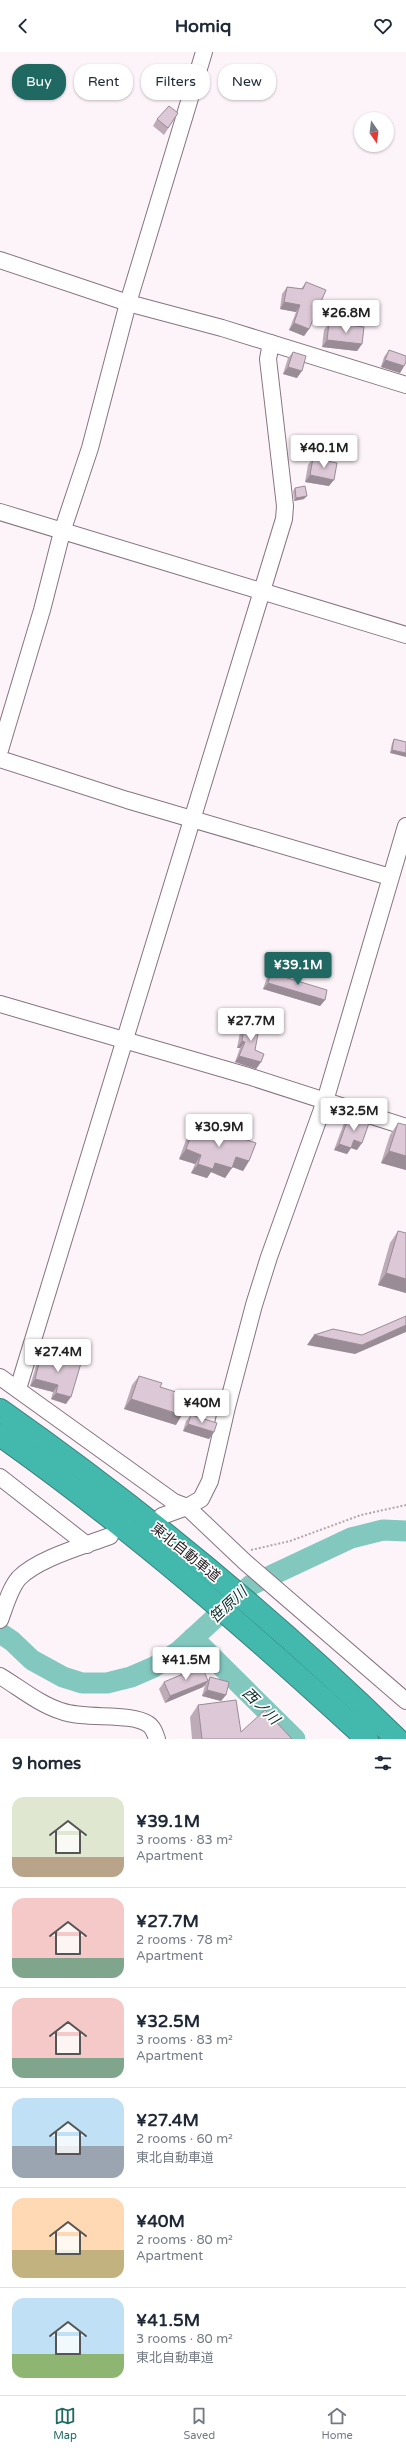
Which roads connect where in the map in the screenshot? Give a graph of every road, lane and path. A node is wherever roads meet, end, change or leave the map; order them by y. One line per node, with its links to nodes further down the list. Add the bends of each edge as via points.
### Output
1 (204, 52): 3 (street)
2 (0, 260): 3 (street)
3 (128, 303): 4 (street); 7 (street, via 90,448)
4 (271, 343): 5 (street); 8 (street, via 268,359 285,513)
5 (406, 385)
6 (0, 512): 7 (street)
7 (62, 532): 8 (street); 10 (street, via 42,610)
8 (262, 591): 9 (street); 12 (street)
9 (406, 635)
10 (0, 750)
11 (0, 759): 12 (street)
12 (192, 819): 14 (street); 16 (street)
13 (406, 826): 14 (street)
14 (390, 877): 17 (street)
15 (0, 1004): 16 (street)
16 (124, 1041): 17 (street); 20 (street)
17 (325, 1101): 18 (street); 25 (street, via 254,1305 210,1481 201,1499)
18 (406, 1127)
19 (0, 1377): 20 (street)
20 (18, 1389): 25 (street, via 174,1502)
21 (0, 1410): 35 (highway, 東北自動車道, via 209,1569 305,1652)
22 (0, 1435): 34 (highway, 東北自動車道, via 181,1573)
23 (0, 1477): 28 (street)
24 (406, 1505): 29 (path, via 361,1515 290,1541 243,1552)
25 (187, 1507): 26 (street); 29 (street)
26 (162, 1516)
27 (110, 1536): 28 (street)
28 (87, 1545): 30 (street, via 50,1560 19,1578)
29 (241, 1559): 32 (street)
30 (0, 1620)
31 (0, 1676): 33 (street, via 61,1712 147,1723)
32 (406, 1701)
33 (157, 1739)
34 (367, 1739)
35 (397, 1739)

